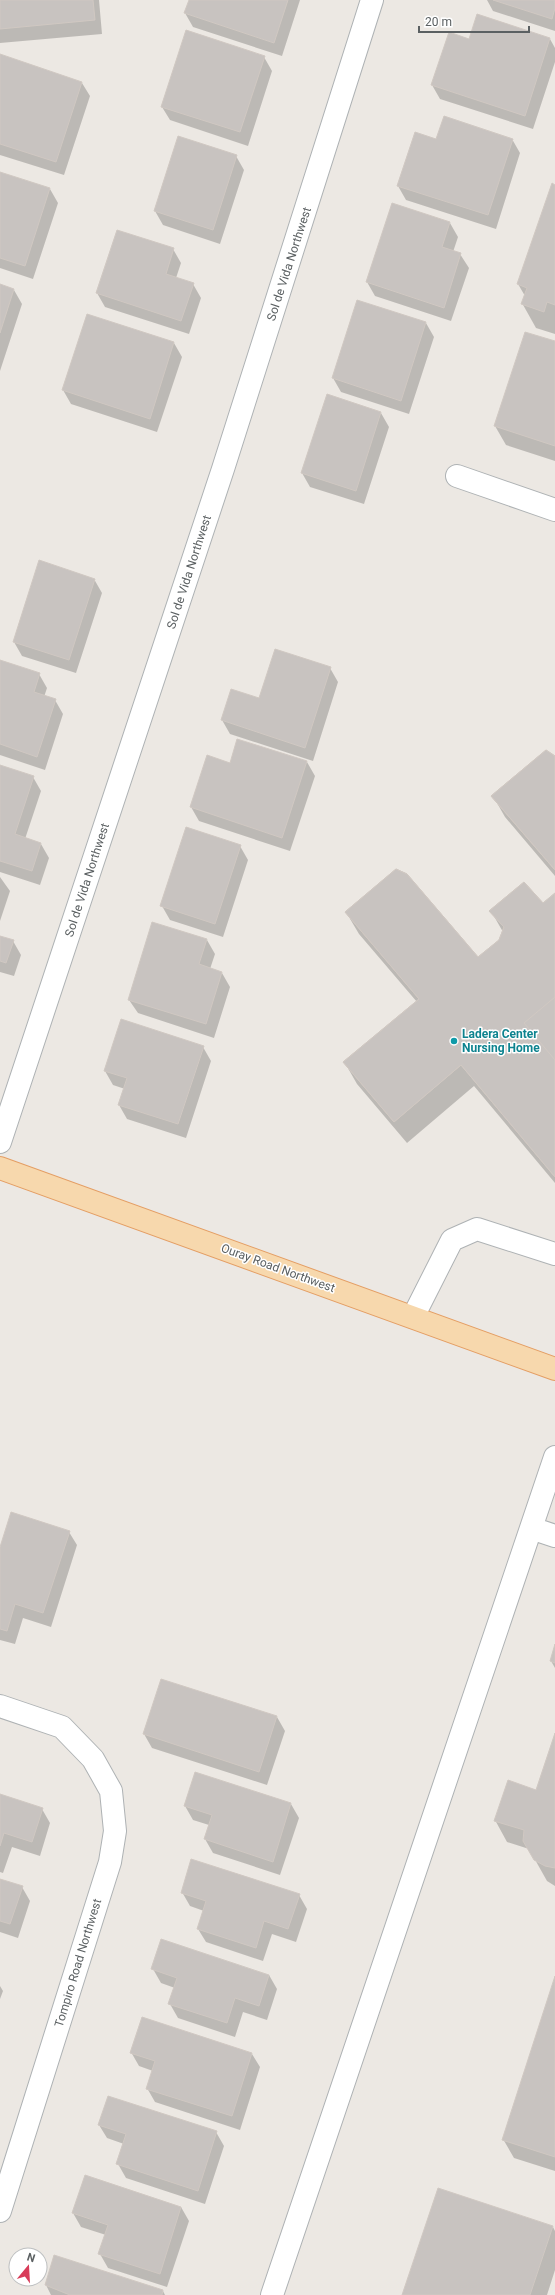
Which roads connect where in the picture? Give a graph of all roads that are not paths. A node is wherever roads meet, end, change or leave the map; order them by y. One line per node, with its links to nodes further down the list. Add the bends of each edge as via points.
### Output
1 (372, 0): 4 (street, Sol de Vida Northwest, via 224,470)
2 (457, 476): 3 (street)
3 (555, 510)
4 (0, 1142)
5 (0, 1168): 7 (main road, Ouray Road Northwest)
6 (555, 1254): 7 (street, via 478,1229 452,1240)
7 (413, 1317): 8 (main road, Ouray Road Northwest)
8 (555, 1369)
9 (555, 1457): 10 (street)
10 (531, 1528): 11 (street); 14 (street)
11 (555, 1536)
12 (0, 1706): 13 (street, Tompiro Road Northwest, via 62,1727 93,1759 111,1791 116,1831 110,1862)
13 (0, 2210)
14 (272, 2295)

